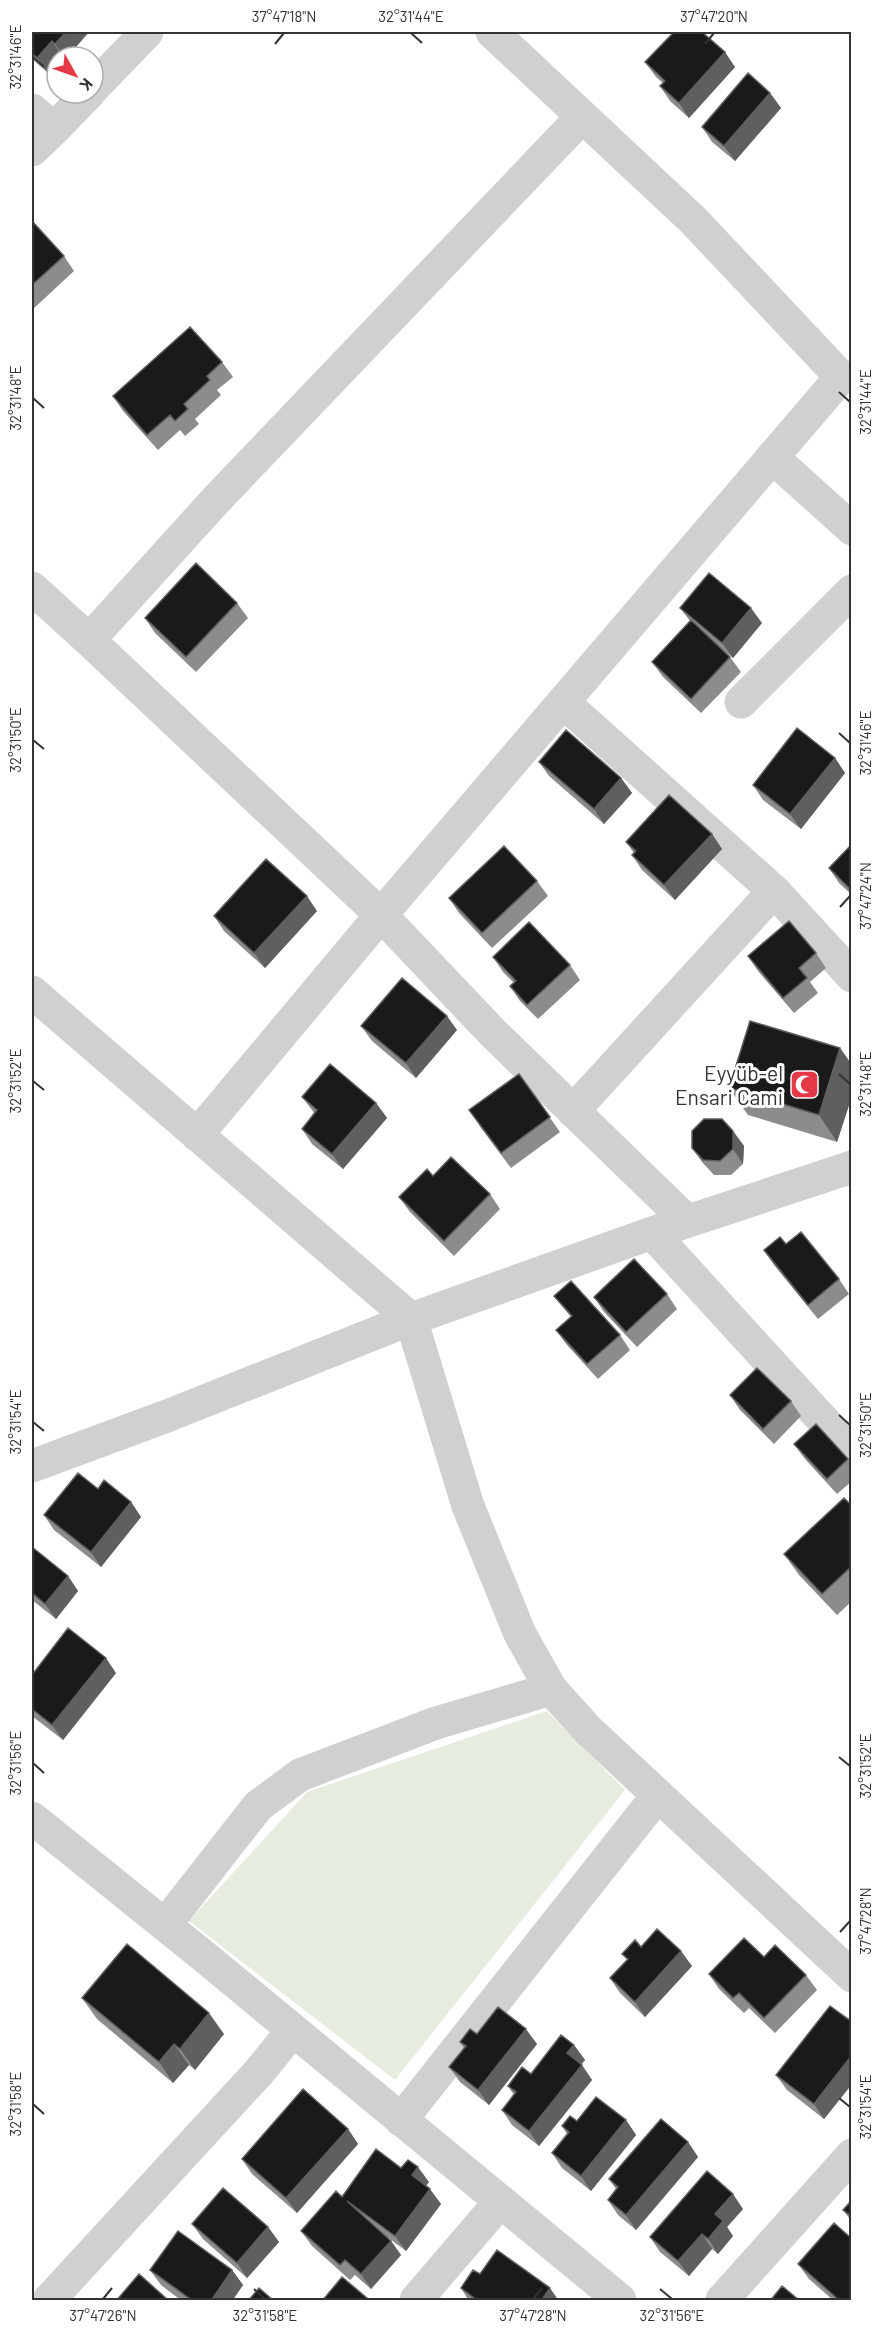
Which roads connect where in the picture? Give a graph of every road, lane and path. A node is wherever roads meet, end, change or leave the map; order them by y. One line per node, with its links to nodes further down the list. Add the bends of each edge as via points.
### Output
1 (147, 32): 3 (street)
2 (492, 32): 5 (street)
3 (105, 76)
4 (73, 105): 6 (street)
5 (582, 117): 7 (street); 12 (street, via 216,500)
6 (39, 130)
7 (846, 370): 8 (street)
8 (772, 457): 9 (street); 13 (street)
9 (852, 529)
10 (32, 588): 12 (street)
11 (852, 591): 14 (street)
12 (89, 640): 16 (street)
13 (563, 702): 15 (street); 16 (street)
14 (741, 702)
15 (774, 891): 17 (street); 19 (street)
16 (381, 915): 19 (street); 20 (street)
17 (852, 976)
18 (32, 992): 20 (street)
19 (573, 1112): 22 (street)
20 (197, 1135): 24 (street)
21 (852, 1167): 22 (street)
22 (687, 1221): 23 (street)
23 (652, 1233): 24 (street); 25 (street)
24 (411, 1319): 26 (street); 27 (street, via 468,1506 520,1634)
25 (852, 1452)
26 (39, 1455)
27 (551, 1689): 28 (street, via 588,1730); 30 (street, via 436,1723 300,1775 258,1806)
28 (658, 1795): 31 (street); 33 (street)
29 (32, 1818): 30 (street)
30 (165, 1925): 32 (street)
31 (852, 1976)
32 (292, 2030): 33 (street); 36 (street, via 259,2072)
33 (401, 2120): 35 (street)
34 (852, 2155): 39 (street)
35 (500, 2202): 37 (street); 38 (street)
36 (49, 2301)
37 (416, 2301)
38 (620, 2301)
39 (722, 2301)

